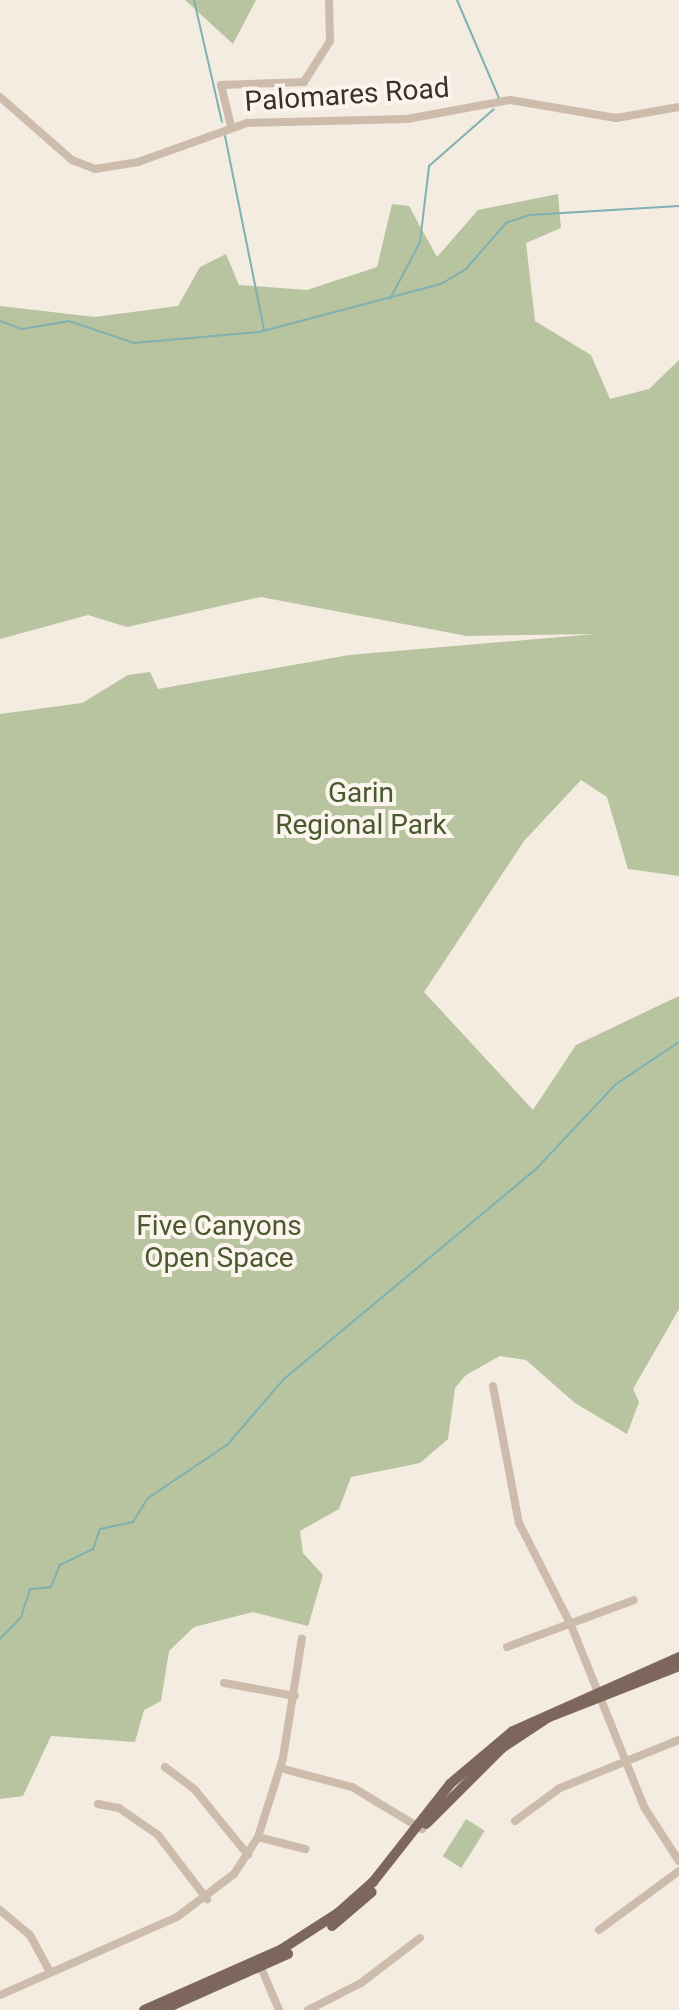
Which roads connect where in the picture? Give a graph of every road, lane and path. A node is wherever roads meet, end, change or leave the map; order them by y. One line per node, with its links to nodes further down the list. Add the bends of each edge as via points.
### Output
1 (329, 0): 4 (street, via 330,41 304,82 221,85)
2 (0, 97): 4 (street, Palomares Road, via 72,160 95,169 138,162)
3 (679, 107): 4 (street, Palomares Road, via 616,118 510,100 407,119)
4 (231, 126)
5 (493, 1386): 7 (street, via 519,1523)
6 (634, 1600): 7 (street)
7 (571, 1625): 9 (street); 13 (street)
8 (302, 1638): 14 (street)
9 (507, 1647)
10 (679, 1657): 13 (main road)
11 (679, 1666): 13 (main road)
12 (224, 1683): 14 (street)
13 (596, 1692): 16 (street); 21 (main road, via 495,1743)
14 (295, 1696): 18 (street)
15 (679, 1740): 16 (street)
16 (621, 1759): 20 (street, via 560,1788); 25 (street)
17 (165, 1767): 24 (street, via 195,1790)
18 (280, 1768): 21 (street, via 352,1787); 22 (street)
19 (98, 1804): 27 (street, via 119,1808 158,1835)
20 (515, 1821)
21 (420, 1827): 31 (main road, via 351,1912)
22 (258, 1837): 23 (street); 24 (street)
23 (305, 1849)
24 (248, 1855): 27 (street)
25 (679, 1861)
26 (679, 1871): 29 (street)
27 (207, 1899): 32 (street)
28 (0, 1910): 32 (street, via 30,1935)
29 (599, 1930)
30 (420, 1938): 37 (street, via 361,1983)
31 (259, 1964): 34 (main road); 35 (main road); 36 (street)
32 (50, 1972): 33 (street)
33 (0, 1995)
34 (144, 2010)
35 (162, 2010)
36 (279, 2010)
37 (308, 2010)

